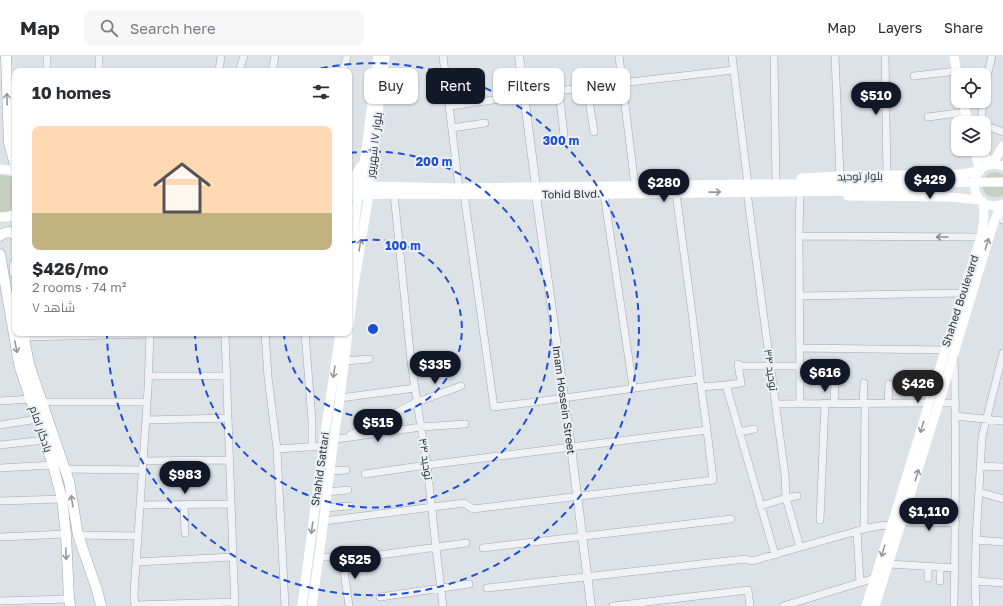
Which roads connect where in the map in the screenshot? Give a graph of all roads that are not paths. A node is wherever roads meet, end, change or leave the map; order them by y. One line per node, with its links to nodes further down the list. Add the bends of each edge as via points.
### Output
1 (6, 56): 43 (main road, one-way to 1)
2 (47, 56): 19 (street)
3 (99, 56): 20 (street)
4 (221, 56): 21 (street)
5 (244, 56): 22 (street)
6 (275, 56): 23 (street)
7 (347, 56): 24 (street)
8 (378, 56): 55 (main road)
9 (385, 56): 55 (main road, بلوار ۱۷ شهریور)
10 (443, 56): 38 (street)
11 (519, 56): 25 (street, Imam Hossein Street)
12 (620, 56): 26 (street)
13 (732, 56): 29 (street, توحید ۳۴)
14 (774, 56): 66 (street)
15 (836, 56): 63 (street)
16 (885, 56): 62 (street)
17 (954, 56): 27 (main road)
18 (992, 56): 28 (street)
19 (48, 68)
20 (99, 68)
21 (219, 68)
22 (240, 68)
23 (273, 68)
24 (344, 68)
25 (520, 68)
26 (621, 68)
27 (956, 68)
28 (989, 68)
29 (734, 70): 32 (street); 69 (street, توحید ۳۴)
30 (951, 75): 31 (street)
31 (914, 76)
32 (630, 82)
33 (493, 100): 38 (street)
34 (525, 104): 74 (street, Imam Hossein Street)
35 (560, 104): 49 (street)
36 (590, 104): 47 (street)
37 (625, 104): 67 (street)
38 (450, 106): 45 (street)
39 (964, 108): 40 (main road)
40 (965, 112): 41 (main road); 42 (street)
41 (966, 116)
42 (928, 117)
43 (11, 118): 50 (main road)
44 (485, 123): 45 (street)
45 (452, 128): 73 (street)
46 (991, 128): 48 (street)
47 (594, 132)
48 (1003, 132)
49 (564, 135)
50 (4, 146): 54 (main road)
51 (1003, 146): 56 (main road)
52 (976, 156): 60 (main road)
53 (985, 156): 56 (main road)
54 (12, 160)
55 (368, 162): 64 (main road); 71 (main road, بلوار ۱۷ شهریور); 72 (main road); 76 (main road)
56 (991, 165): 57 (main road); 60 (main road, بلوار توحید)
57 (1003, 166)
58 (0, 169): 59 (main road)
59 (12, 171)
60 (980, 171): 61 (main road, بلوار توحید); 81 (main road, Shahed Boulevard, via 974,185)
61 (950, 174): 62 (main road, بلوار توحید); 80 (main road, via 955,179 956,190)
62 (887, 175): 63 (main road, بلوار توحید)
63 (840, 176): 75 (main road, بلوار توحید, via 800,178)
64 (352, 179)
65 (1003, 182): 68 (main road, bridge)
66 (776, 184): 69 (main road, Tohid Blvd.); 75 (main road, Tohid Blvd.)
67 (635, 186): 69 (main road, Tohid Blvd.); 74 (main road, Tohid Blvd.)
68 (856, 187): 70 (main road, bridge); 75 (main road)
69 (747, 188): 75 (main road, Tohid Blvd.); 77 (main road, Tohid Blvd., one-way to 69); 115 (street, توحید ۳۴)
70 (1003, 188)
71 (369, 190): 72 (main road, Tohid Blvd.); 76 (main road, Tohid Blvd.); 83 (main road)
72 (385, 190): 73 (main road, Tohid Blvd.); 78 (main road, Tohid Blvd.); 83 (main road)
73 (462, 191): 74 (main road, Tohid Blvd.); 78 (main road, Tohid Blvd.); 129 (street, via 494,407)
74 (536, 191): 79 (main road, Tohid Blvd.); 129 (street, Imam Hossein Street)
75 (796, 191): 80 (main road, Tohid Blvd.); 93 (street)
76 (355, 192): 88 (main road)
77 (676, 193): 79 (main road, Tohid Blvd.); 119 (street)
78 (394, 194): 127 (street, توحید ۴۴)
79 (604, 194): 125 (street)
80 (950, 197): 81 (main road, Tohid Blvd.)
81 (981, 201): 82 (main road, Tohid Blvd.); 89 (main road, Shahed Boulevard, via 984,208)
82 (1002, 206): 87 (street); 90 (main road, Shahed Boulevard)
83 (365, 212): 99 (main road, one-way to 83)
84 (12, 216): 86 (main road)
85 (352, 216): 88 (main road)
86 (0, 217)
87 (1003, 220)
88 (355, 221): 95 (main road)
89 (983, 223): 90 (main road, via 989,217); 94 (main road, Shahed Boulevard)
90 (994, 224): 112 (main road, Shahed Boulevard, one-way to 90)
91 (12, 233): 92 (main road, via 3,233)
92 (0, 236)
93 (799, 236): 94 (street, one-way to 93); 98 (street)
94 (981, 237): 97 (main road, Shahed Boulevard)
95 (352, 246)
96 (0, 254): 100 (main road, یادگار امام, one-way to 100)
97 (962, 293): 98 (street); 110 (main road, Shahed Boulevard)
98 (800, 296): 109 (street)
99 (352, 302)
100 (12, 320)
101 (15, 336): 130 (main road, یادگار امام, one-way to 130, via 18,358)
102 (23, 336): 132 (main road, یادگار امام, via 29,364)
103 (150, 336): 117 (street)
104 (225, 336): 118 (street)
105 (265, 336): 165 (street)
106 (305, 336): 149 (street)
107 (340, 336): 157 (main road, Shahid Sattari, one-way to 157)
108 (348, 336): 114 (main road, Shahid Sattari)
109 (800, 348): 110 (street); 116 (street)
110 (944, 350): 137 (main road, Shahed Boulevard)
111 (1003, 353): 148 (street)
112 (954, 354): 138 (main road, Shahed Boulevard); 139 (street)
113 (369, 359): 114 (street)
114 (345, 361): 128 (main road, Shahid Sattari)
115 (770, 365): 116 (street); 123 (street, via 738,365 741,383); 140 (street, توحید ۳۴)
116 (800, 366): 141 (street)
117 (148, 376): 118 (street); 133 (street)
118 (226, 376): 145 (street)
119 (700, 379): 125 (street); 126 (street)
120 (835, 383): 142 (street)
121 (864, 383): 143 (street)
122 (889, 384): 136 (street)
123 (726, 385): 126 (street); 156 (street)
124 (461, 386): 134 (street)
125 (633, 387): 129 (street)
126 (701, 387): 155 (street)
127 (415, 388): 128 (street); 134 (street, توحید ۴۴)
128 (340, 398): 159 (main road, Shahid Sattari)
129 (564, 398): 164 (street, Imam Hossein Street)
130 (31, 400): 131 (street); 146 (main road, یادگار امام)
131 (0, 401)
132 (43, 402): 133 (street); 173 (main road, یادگار امام)
133 (147, 402): 147 (street)
134 (417, 402): 153 (street, توحید ۴۴); 158 (street)
135 (825, 403): 141 (street); 142 (street); 195 (street)
136 (888, 403): 137 (street); 143 (street)
137 (929, 403): 199 (main road, Shahed Boulevard, one-way to 199)
138 (939, 403): 139 (street); 197 (main road, Shahed Boulevard, one-way to 138)
139 (956, 403): 144 (street)
140 (776, 404): 141 (street); 183 (street, توحید ۳۴)
141 (800, 404)
142 (834, 404): 143 (street)
143 (864, 404): 200 (street)
144 (956, 416): 148 (street); 198 (street)
145 (228, 418): 147 (street); 166 (street)
146 (38, 419): 152 (street); 160 (main road, یادگار امام)
147 (146, 420): 167 (street)
148 (986, 420): 150 (street); 170 (street)
149 (312, 421): 157 (street, via 318,430); 163 (street)
150 (1003, 421)
151 (465, 424): 153 (street)
152 (0, 425)
153 (421, 427): 158 (street); 169 (street, توحید ۴۴)
154 (754, 429): 156 (street)
155 (707, 430): 164 (street); 181 (street, via 713,480)
156 (739, 432): 192 (street)
157 (325, 434): 162 (main road, Shahid Sattari)
158 (344, 438): 159 (street)
159 (334, 439): 176 (main road, Shahid Sattari)
160 (45, 440): 161 (street); 168 (main road, یادگار امام)
161 (0, 444)
162 (323, 446): 163 (street); 239 (main road, Shahid Sattari, one-way to 239)
163 (312, 447): 165 (street)
164 (571, 447): 169 (street); 181 (street, Imam Hossein Street)
165 (277, 449): 238 (street)
166 (230, 460): 167 (street); 188 (street)
167 (143, 461): 174 (street)
168 (53, 465): 171 (street); 184 (main road, یادگار امام)
169 (427, 465): 177 (street); 191 (street, توحید ۴۴)
170 (980, 466): 172 (street); 180 (street)
171 (0, 468)
172 (1003, 468)
173 (65, 469): 174 (street); 203 (main road, یادگار امام, one-way to 173)
174 (142, 470): 189 (street)
175 (346, 470): 176 (street)
176 (330, 471): 179 (main road, Shahid Sattari)
177 (366, 474)
178 (348, 490): 179 (street)
179 (327, 492): 193 (main road, Shahid Sattari)
180 (979, 492): 185 (street); 207 (street)
181 (577, 496): 191 (street, via 474,509 464,503); 205 (street, Imam Hossein Street)
182 (797, 496): 183 (street)
183 (786, 498): 192 (street); 210 (street, توحید ۳۴)
184 (62, 499): 186 (street); 202 (main road, یادگار امام)
185 (1003, 499)
186 (0, 501)
187 (184, 504): 188 (street); 189 (street); 201 (street)
188 (231, 504): 215 (street)
189 (140, 505): 204 (street)
190 (349, 506): 193 (street)
191 (432, 506): 196 (street); 211 (street, توحید ۴۴)
192 (760, 506): 213 (street)
193 (325, 508): 196 (main road, Shahid Sattari)
194 (731, 519): 205 (street)
195 (820, 520)
196 (324, 521): 216 (main road, Shahid Sattari)
197 (902, 522): 198 (street); 218 (main road, Shahed Boulevard)
198 (956, 523): 221 (street)
199 (891, 525): 200 (street); 223 (main road, Shahed Boulevard, one-way to 223)
200 (860, 530): 210 (street); 227 (street)
201 (185, 533)
202 (66, 534): 206 (street); 234 (main road, یادگار امام, one-way to 234)
203 (78, 535): 204 (street); 236 (main road, یادگار امام)
204 (138, 536): 217 (street)
205 (582, 536): 212 (street); 222 (street, Imam Hossein Street)
206 (0, 537)
207 (976, 540): 208 (street); 226 (street)
208 (1003, 542)
209 (466, 543): 211 (street)
210 (800, 547): 213 (street)
211 (436, 548): 214 (street); 230 (street, توحید ۴۴)
212 (483, 548)
213 (775, 555): 222 (street, via 752,561 745,559)
214 (372, 556)
215 (233, 557): 217 (street); 235 (street)
216 (319, 557): 240 (main road, Shahid Sattari); 241 (street, via 342,557)
217 (136, 562): 237 (street)
218 (888, 564): 219 (street); 248 (main road, Shahed Boulevard)
219 (928, 567): 220 (street); 224 (street)
220 (940, 568): 221 (street); 225 (street)
221 (955, 568): 249 (street)
222 (587, 577): 231 (street); 243 (street, Imam Hossein Street)
223 (875, 578): 227 (street); 247 (main road, Shahed Boulevard)
224 (928, 578)
225 (940, 581)
226 (975, 581): 228 (street); 250 (street)
227 (860, 583): 246 (street)
228 (1003, 583)
229 (469, 584): 230 (street)
230 (442, 588): 232 (street); 242 (street, توحید ۴۴)
231 (487, 588)
232 (380, 597)
233 (4, 602): 234 (street)
234 (70, 603)
235 (235, 604): 237 (street)
236 (101, 606)
237 (135, 606)
238 (285, 606)
239 (302, 606)
240 (312, 606)
241 (349, 606)
242 (444, 606)
243 (590, 606)
244 (613, 606): 245 (street, via 748,590)
245 (750, 606)
246 (783, 606)
247 (866, 606)
248 (875, 606)
249 (954, 606)
250 (976, 606)

